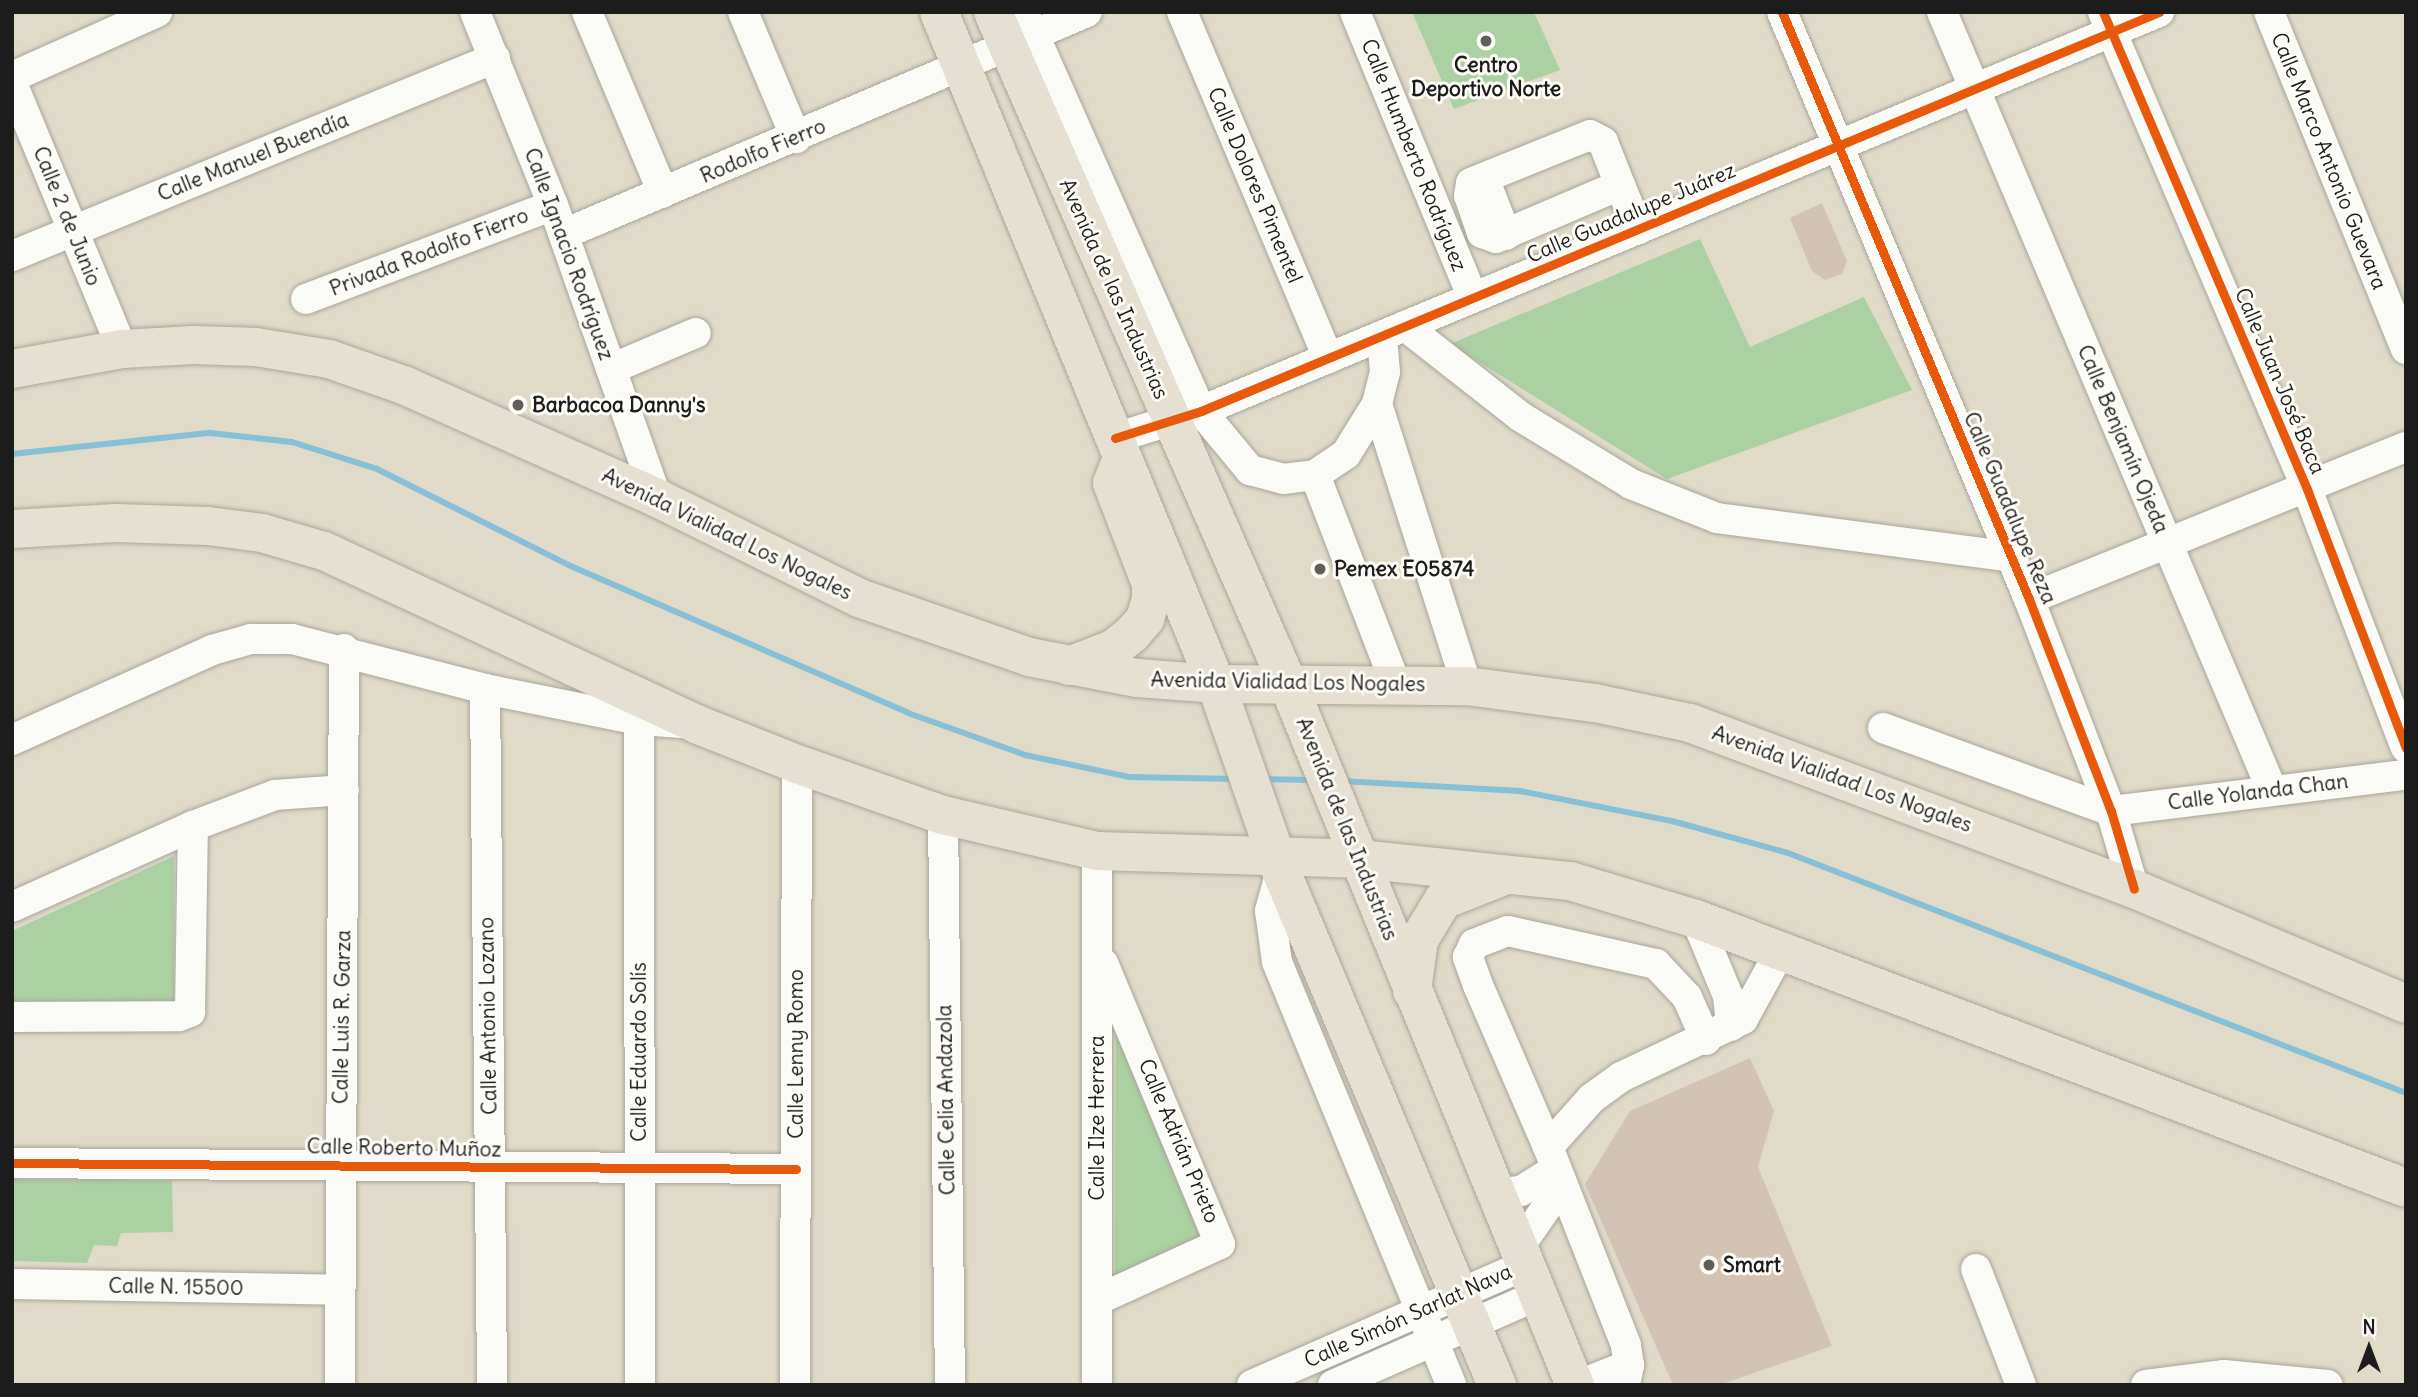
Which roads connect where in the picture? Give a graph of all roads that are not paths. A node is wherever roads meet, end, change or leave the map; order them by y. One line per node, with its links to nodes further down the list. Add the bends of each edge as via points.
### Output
1 (157, 12): 17 (street)
2 (475, 12): 15 (street, Calle Ignacio Rodríguez)
3 (587, 12): 23 (street)
4 (743, 12): 20 (street)
5 (939, 12): 16 (main road)
6 (1087, 12): 14 (street)
7 (1182, 12): 35 (street, Calle Dolores Pimentel)
8 (1355, 12): 29 (street, Calle Humberto Rodríguez)
9 (1782, 12): 21 (street, Calle Guadalupe Reza)
10 (1942, 12): 19 (street, Calle Benjamín Ojeda)
11 (2159, 12): 13 (street, Calle Guadalupe Juárez)
12 (2269, 12): 34 (street, Calle Marco Antonio Guevara)
13 (2108, 22): 19 (street, Calle Guadalupe Juárez); 43 (street, Calle Juan José Baca)
14 (1014, 27): 16 (street); 39 (main road, Avenida de las Industrias)
15 (495, 58): 24 (street, Calle Ignacio Rodríguez); 26 (street, Calle Manuel Buendía)
16 (961, 66): 20 (street, Rodolfo Fierro); 41 (main road)
17 (12, 77)
18 (12, 83): 26 (street, Calle 2 de Junio)
19 (1975, 90): 21 (street, Calle Guadalupe Juárez); 47 (street, Calle Benjamín Ojeda)
20 (796, 138): 23 (street, Rodolfo Fierro)
21 (1839, 145): 25 (street, Calle Guadalupe Juárez); 49 (street, Calle Guadalupe Reza)
22 (1620, 185): 22 (street, via 1603,142 1590,135 1484,178 1506,235); 25 (street)
23 (663, 193): 27 (street, Rodolfo Fierro)
24 (553, 205): 27 (street, Calle Ignacio Rodríguez); 30 (street, Privada Rodolfo Fierro)
25 (1638, 229): 29 (street, Calle Guadalupe Juárez)
26 (72, 230): 28 (street, Calle Manuel Buendía); 33 (street, Calle 2 de Junio)
27 (564, 234): 37 (street, Calle Ignacio Rodríguez)
28 (12, 256)
29 (1472, 298): 31 (street, Calle Guadalupe Juárez)
30 (306, 299)
31 (1393, 331): 35 (street, Calle Guadalupe Juárez); 38 (street); 49 (street, via 1631,484 1717,518)
32 (696, 333): 37 (street)
33 (122, 349): 36 (main road, Avenida Vialidad Los Nogales); 44 (main road, Avenida Vialidad Los Nogales, via 256,347 329,359 406,386)
34 (2406, 349)
35 (1328, 358): 39 (street, Calle Guadalupe Juárez)
36 (12, 369)
37 (611, 369): 44 (street, Calle Ignacio Rodríguez)
38 (1377, 404): 42 (street, via 1346,454); 56 (street)
39 (1186, 415): 41 (street, Calle Guadalupe Juárez); 42 (street, via 1250,470 1283,479); 54 (main road, Avenida de las Industrias)
40 (2406, 447): 43 (street)
41 (1119, 448): 52 (main road, via 1112,483 1151,584 1151,598 1145,620 1132,634 1113,649); 53 (main road)
42 (1315, 475): 55 (street)
43 (2306, 489): 47 (street); 62 (street, Calle Juan José Baca)
44 (657, 498): 52 (main road, Avenida Vialidad Los Nogales, via 859,598)
45 (208, 526): 46 (main road, via 116,523); 48 (main road, via 158,539); 59 (main road, via 262,533 324,551)
46 (12, 528)
47 (2169, 545): 50 (street); 65 (street, Calle Benjamín Ojeda)
48 (12, 556)
49 (2011, 557): 50 (street, Calle Guadalupe Reza)
50 (2029, 598): 67 (street, Calle Guadalupe Reza)
51 (344, 649): 57 (street); 61 (street, via 292,639 251,639 212,650); 66 (street, Calle Luis R. Garza)
52 (1068, 667): 53 (main road, Avenida Vialidad Los Nogales)
53 (1216, 684): 54 (main road, Avenida Vialidad Los Nogales); 72 (main road)
54 (1288, 684): 55 (main road, Avenida Vialidad Los Nogales); 71 (main road, Avenida de las Industrias)
55 (1396, 685): 56 (main road, Avenida Vialidad Los Nogales)
56 (1466, 686): 74 (main road, Avenida Vialidad Los Nogales, via 1595,703 1690,723)
57 (485, 689): 58 (street); 87 (street, Calle Antonio Lozano)
58 (639, 720): 59 (street); 89 (street, Calle Eduardo Solís)
59 (696, 724): 63 (main road)
60 (1883, 729): 67 (street)
61 (12, 740)
62 (2406, 747)
63 (797, 764): 68 (main road); 90 (street, Calle Lenny Romo)
64 (2406, 775): 65 (street, Calle Yolanda Chan)
65 (2271, 788): 67 (street, Calle Yolanda Chan)
66 (344, 790): 69 (street, via 275,795); 86 (street, Calle Luis R. Garza)
67 (2111, 811): 74 (street, Calle Guadalupe Reza)
68 (943, 815): 70 (main road); 106 (street, Calle Celia Andazola)
69 (193, 826): 75 (street); 83 (street, via 190,1012 179,1016)
70 (1097, 851): 72 (main road); 78 (street, Calle Ilze Herrera)
71 (1359, 859): 72 (main road); 73 (main road); 80 (main road, Avenida de las Industrias)
72 (1279, 865): 98 (main road); 99 (street, via 1270,911 1277,962)
73 (1510, 874): 76 (main road, via 1570,881); 80 (main road, via 1443,900 1419,940)
74 (2134, 889): 79 (main road, Avenida Vialidad Los Nogales)
75 (12, 908)
76 (1696, 919): 77 (main road); 84 (street, via 1728,996)
77 (1781, 950): 84 (street, via 1748,1014); 91 (main road)
78 (1098, 952): 97 (street, Calle Ilze Herrera); 97 (street, Calle Adrián Prieto, via 1220,1244)
79 (2363, 985): 81 (main road); 82 (main road, Avenida Vialidad Los Nogales)
80 (1412, 991): 92 (main road, Avenida de las Industrias)
81 (2406, 998)
82 (2406, 1004)
83 (12, 1017)
84 (1718, 1033): 88 (street, via 1641,1066 1604,1089); 88 (street, via 1656,964 1508,932 1474,944 1468,957 1478,985)
85 (12, 1163): 86 (street, Calle Roberto Muñoz)
86 (341, 1165): 87 (street, Calle Roberto Muñoz); 96 (street, Calle Luis R. Garza)
87 (489, 1166): 89 (street, Calle Roberto Muñoz); 103 (street, Calle Antonio Lozano)
88 (1555, 1167): 92 (street, via 1521,1191); 93 (street); 101 (street, via 1621,1331)
89 (639, 1168): 90 (street, Calle Roberto Muñoz); 104 (street, Calle Eduardo Solís)
90 (796, 1169): 105 (street, Calle Lenny Romo)
91 (2406, 1188)
92 (1497, 1193): 93 (main road, Avenida de las Industrias)
93 (1528, 1269): 98 (street, Calle Simón Sarlat Nava); 112 (main road, Avenida de las Industrias)
94 (1976, 1269): 113 (street)
95 (12, 1284): 96 (street, Calle N. 15500)
96 (340, 1290): 102 (street, Calle Luis R. Garza)
97 (1097, 1300): 107 (street, Calle Ilze Herrera)
98 (1466, 1309): 99 (street, Calle Simón Sarlat Nava); 100 (street, Calle Simón Sarlat Nava); 111 (main road)
99 (1420, 1311): 100 (street); 108 (street, Calle Simón Sarlat Nava)
100 (1434, 1343): 109 (street, Calle Simón Sarlat Nava); 110 (street)
101 (1627, 1375): 112 (street)
102 (340, 1385)
103 (492, 1385)
104 (640, 1385)
105 (795, 1385)
106 (950, 1385)
107 (1097, 1385)
108 (1252, 1385)
109 (1333, 1385)
110 (1451, 1385)
111 (1497, 1385)
112 (1576, 1385)
113 (2021, 1385)
114 (2146, 1385): 115 (street, via 2224,1376)
115 (2328, 1385)

